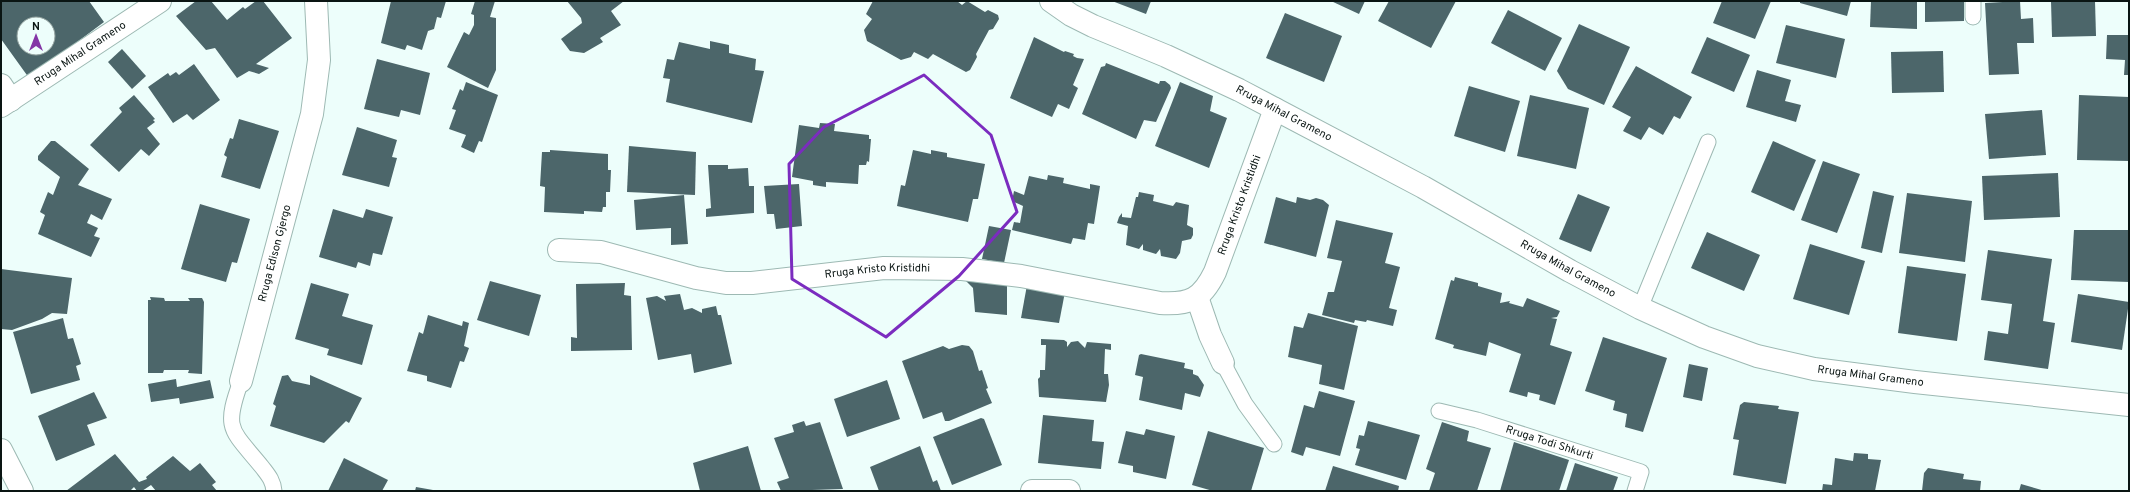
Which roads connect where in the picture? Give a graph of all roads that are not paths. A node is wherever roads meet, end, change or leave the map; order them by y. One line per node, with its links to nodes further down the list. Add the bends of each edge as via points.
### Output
1 (160, 1): 6 (street, Rruga Mihal Grameno)
2 (316, 1): 13 (street, Rruga Edison Gjergo, via 319,60 312,114)
3 (1051, 1): 7 (street, Rruga Mihal Grameno, via 1093,26 1186,65)
4 (1973, 1): 5 (lane)
5 (1973, 17)
6 (4, 97)
7 (1275, 108): 10 (street, Rruga Kristo Kristidhi, via 1220,261 1207,287); 11 (street, Rruga Mihal Grameno)
8 (1708, 142): 11 (lane)
9 (559, 250): 10 (street, Rruga Kristo Kristidhi, via 601,252 696,278 738,284 884,268 962,269 1050,281 1160,302 1182,302)
10 (1197, 297): 12 (street)
11 (1640, 308): 14 (street, Rruga Mihal Grameno, via 1736,349 1814,369)
12 (1223, 364): 16 (lane, via 1245,404)
13 (241, 381): 19 (lane, Rruga Edison Gjergo, via 230,412 232,426 236,437 273,480)
14 (2129, 405)
15 (1439, 411): 22 (lane, Rruga Todi Shkurti, via 1477,420 1641,472)
16 (1274, 444)
17 (1, 450): 18 (street)
18 (22, 491)
19 (274, 491)
20 (1032, 491): 21 (street)
21 (1069, 491)
22 (1635, 491)

